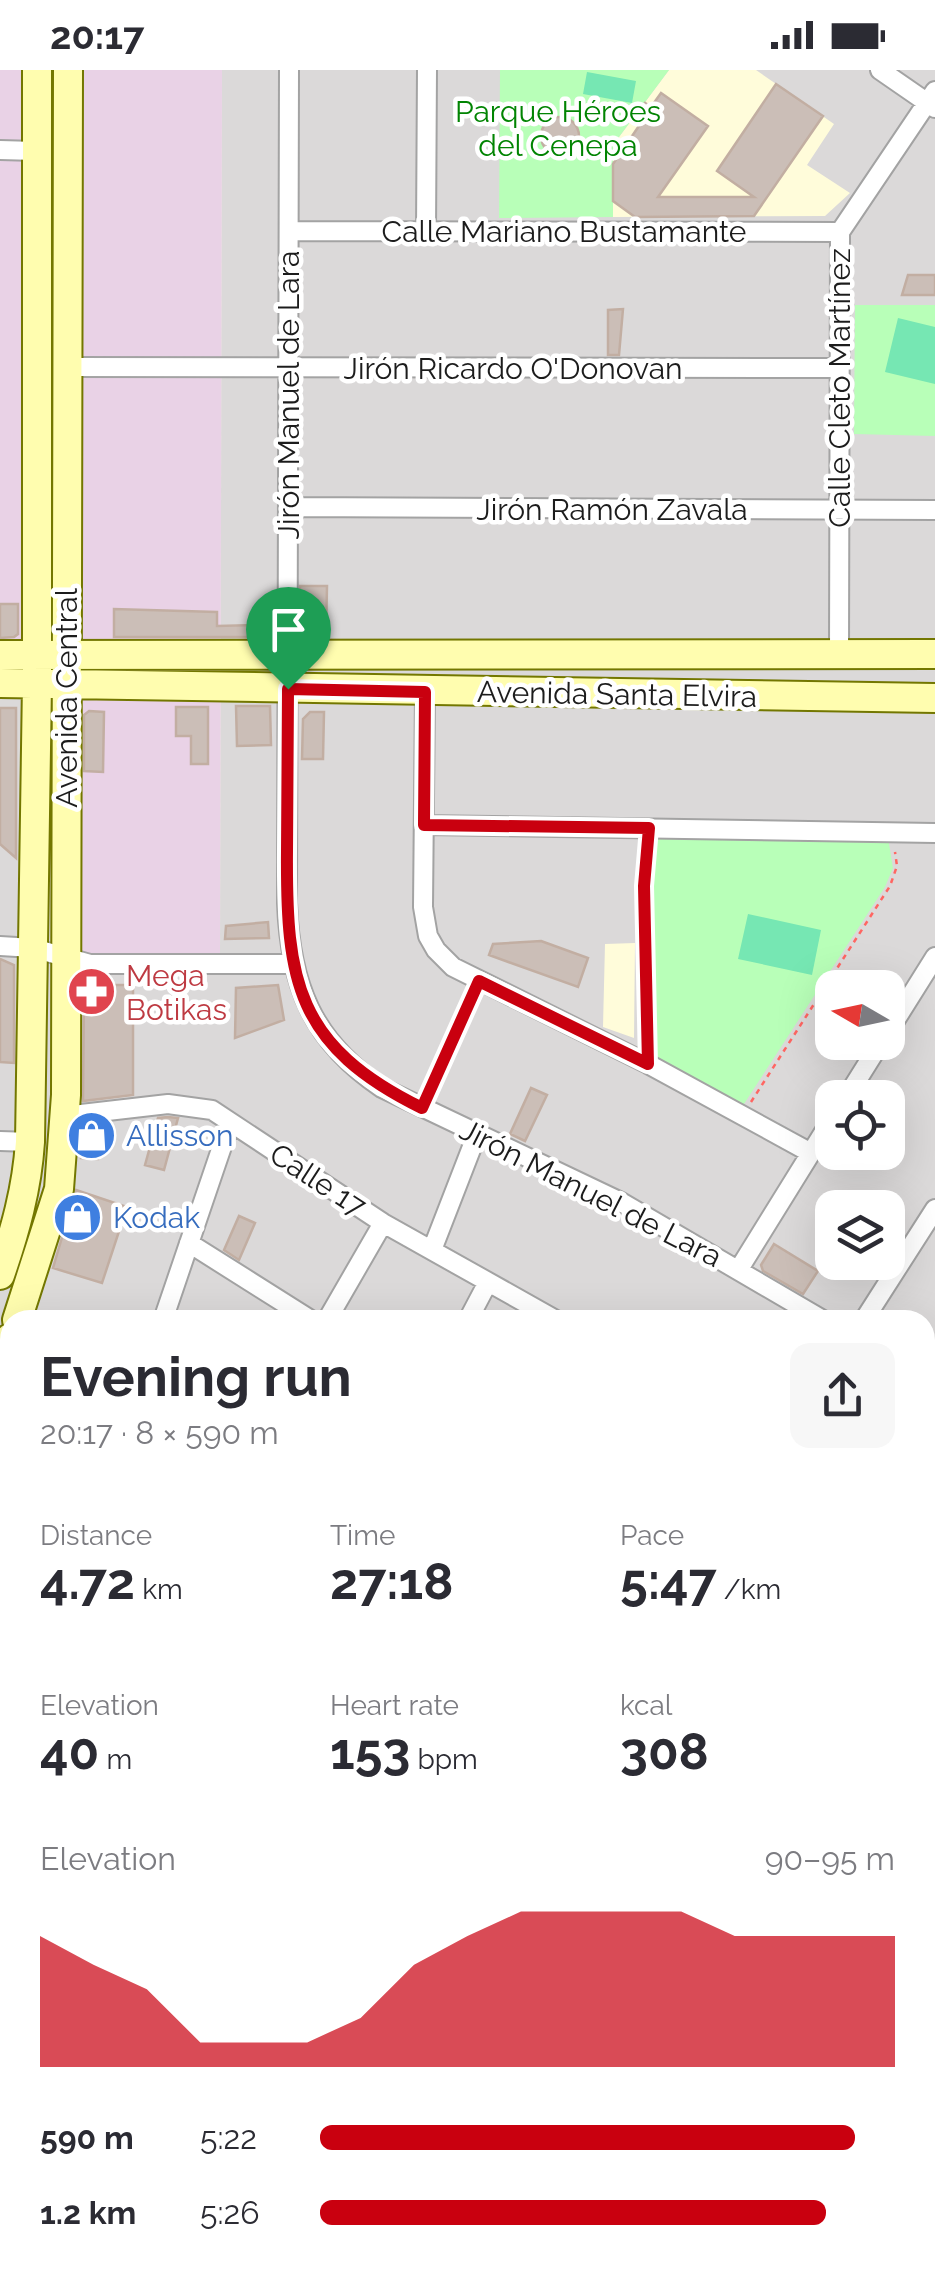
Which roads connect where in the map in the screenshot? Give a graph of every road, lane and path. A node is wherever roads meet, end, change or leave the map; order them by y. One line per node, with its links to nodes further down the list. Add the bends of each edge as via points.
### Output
1 (37, 70): 8 (main road, Avenida Central)
2 (68, 70): 12 (main road, Avenida Central)
3 (290, 70): 9 (street, Jirón Manuel de Lara)
4 (428, 70): 10 (street)
5 (880, 70): 6 (street)
6 (932, 101): 11 (street, Calle Cleto Martínez)
7 (0, 150): 8 (street)
8 (35, 152): 23 (main road, Avenida Central)
9 (289, 231): 10 (street, Calle Mariano Bustamante); 13 (street, Jirón Manuel de Lara)
10 (426, 231): 11 (street, Calle Mariano Bustamante)
11 (840, 232): 14 (street, Calle Cleto Martínez)
12 (67, 367): 13 (street, Jirón Ricardo O'Donovan); 22 (main road, Avenida Central)
13 (289, 368): 14 (street, Jirón Ricardo O'Donovan); 15 (street, Jirón Manuel de Lara)
14 (840, 368): 16 (street, Calle Cleto Martínez)
15 (288, 507): 16 (street, Jirón Ramón Zavala); 21 (street, Jirón Manuel de Lara)
16 (839, 510): 17 (street, Jirón Ramón Zavala); 18 (street, Calle Cleto Martínez)
17 (935, 510)
18 (839, 654): 19 (main road, Avenida Santa Elvira); 21 (main road, Avenida Santa Elvira)
19 (935, 654)
20 (0, 655): 23 (main road, Avenida Santa Elvira)
21 (288, 655): 22 (main road, Avenida Santa Elvira); 25 (street, Jirón Manuel de Lara)
22 (66, 656): 23 (main road, Avenida Central)
23 (46, 675): 24 (main road, Avenida Santa Elvira); 25 (main road, Avenida Santa Elvira); 33 (main road, Avenida Central); 35 (main road, Avenida Central)
24 (0, 683)
25 (288, 689): 26 (main road, Avenida Santa Elvira); 36 (street, Jirón Manuel de Lara)
26 (425, 692): 27 (main road, Avenida Santa Elvira); 28 (street)
27 (935, 698)
28 (424, 825): 29 (street); 37 (street, via 428,936 444,960)
29 (649, 828): 30 (street); 39 (path)
30 (893, 833): 31 (street); 42 (path, via 897,866 890,886)
31 (935, 833)
32 (0, 946): 33 (street)
33 (33, 948): 35 (street); 46 (main road, Avenida Central)
34 (935, 957): 38 (street)
35 (66, 958): 36 (street, via 90,964); 41 (main road, Avenida Central)
36 (292, 964): 40 (street, Jirón Manuel de Lara, via 306,1004 341,1054 382,1088)
37 (479, 981): 39 (street); 40 (path)
38 (905, 1005)
39 (648, 1064): 42 (street)
40 (422, 1108): 44 (street, Jirón Manuel de Lara)
41 (64, 1116): 43 (street, Calle 17, via 168,1104 212,1110); 56 (main road, Avenida Central, via 59,1189)
42 (742, 1116): 48 (street)
43 (230, 1123): 50 (street, Calle 17); 51 (street)
44 (477, 1134): 52 (street); 53 (street, Jirón Manuel de Lara, via 621,1202)
45 (0, 1141): 46 (street)
46 (30, 1142): 54 (main road, Avenida Central, via 17,1224)
47 (815, 1147): 48 (street)
48 (811, 1153): 53 (street)
49 (935, 1208): 63 (street)
50 (383, 1223): 52 (street, Calle 17); 59 (street)
51 (189, 1243): 57 (street); 58 (street)
52 (432, 1250): 55 (street, Calle 17)
53 (739, 1269): 62 (street, Jirón Manuel de Lara)
54 (0, 1275)
55 (488, 1282): 60 (street); 61 (street, Calle 17)
56 (19, 1310)
57 (166, 1310)
58 (294, 1310)
59 (334, 1310)
60 (473, 1310)
61 (538, 1310)
62 (807, 1310)
63 (870, 1310)

